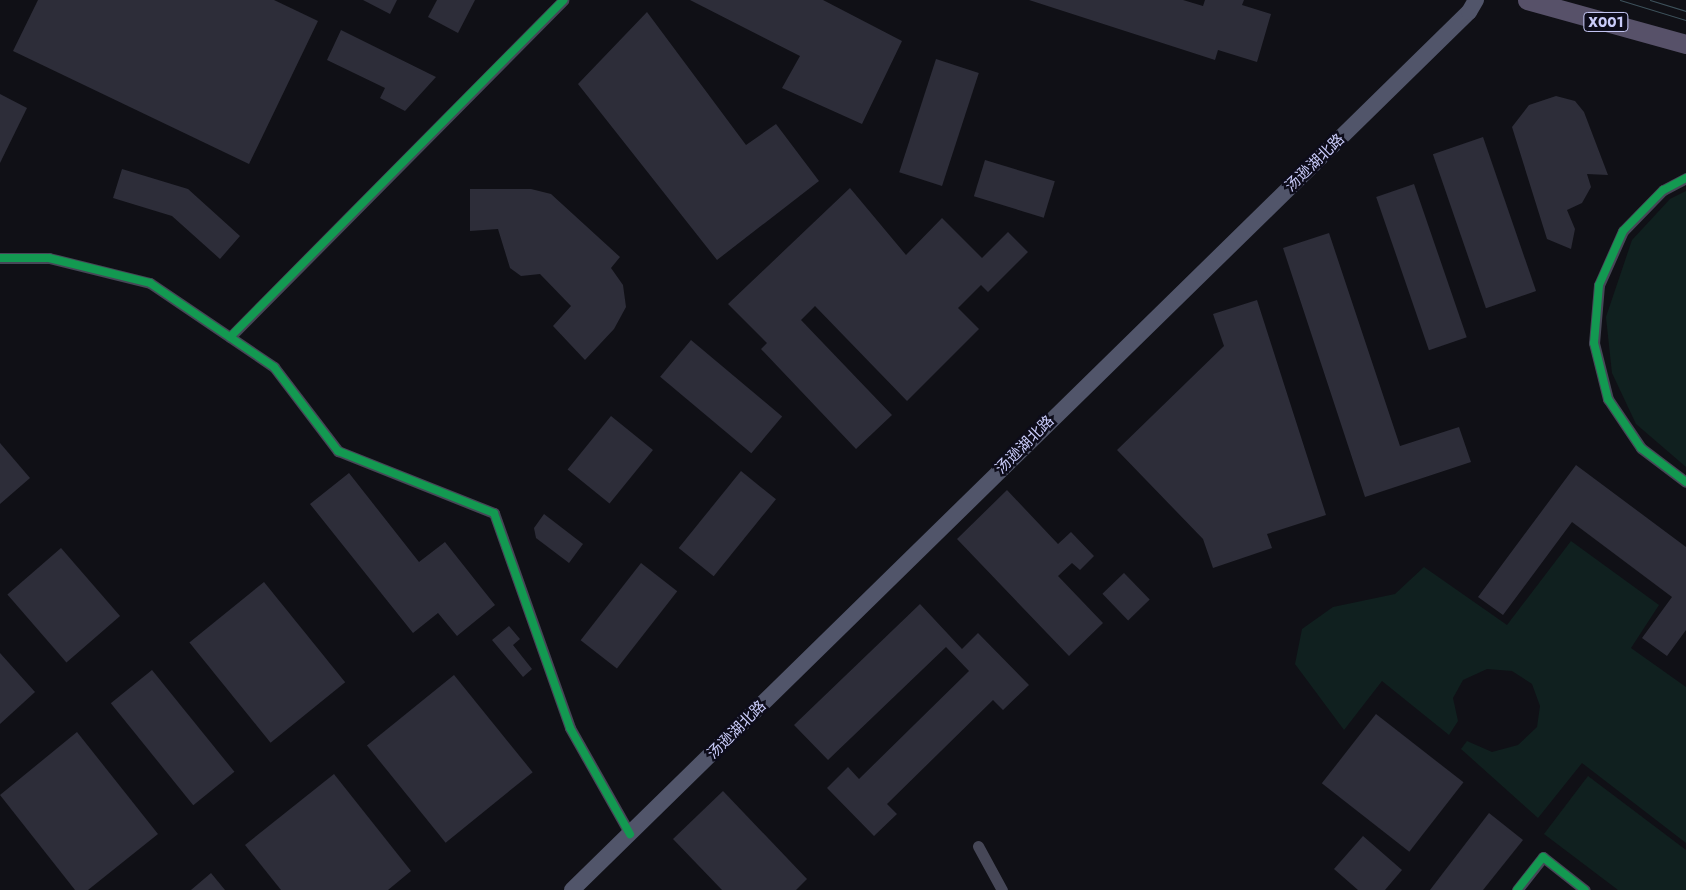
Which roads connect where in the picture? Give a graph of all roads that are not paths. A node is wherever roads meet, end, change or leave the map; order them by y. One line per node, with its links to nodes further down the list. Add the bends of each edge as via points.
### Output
1 (564, 0): 7 (street)
2 (1476, 0): 9 (main road, 汤逊湖北路, via 1469,12)
3 (1527, 0): 4 (main road, X001)
4 (1686, 44)
5 (1686, 178): 8 (street, via 1663,190 1623,232 1599,284 1594,343 1608,399 1641,448)
6 (0, 258): 7 (street, via 49,258 150,283)
7 (230, 337): 9 (street, via 274,367 338,451 494,513 570,728)
8 (1686, 482)
9 (630, 834): 11 (main road, 汤逊湖北路)
10 (978, 846): 12 (street)
11 (572, 890)
12 (1002, 890)
13 (1517, 890): 14 (street, via 1543,857)
14 (1585, 890)

